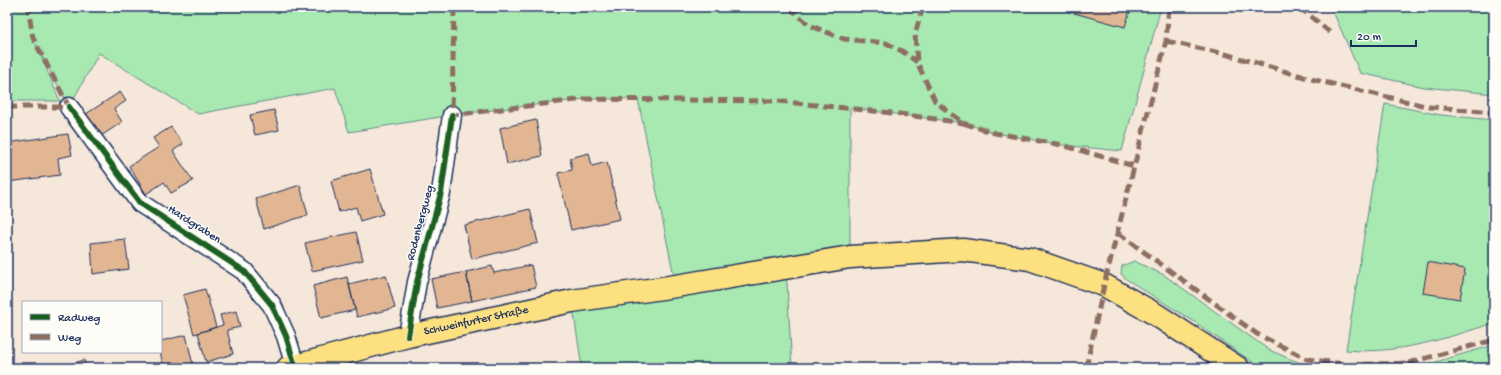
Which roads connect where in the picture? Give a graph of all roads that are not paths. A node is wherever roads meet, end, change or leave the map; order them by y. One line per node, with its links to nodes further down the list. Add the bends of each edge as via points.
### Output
1 (69, 107): 4 (street, Hardgraben, via 140,203 244,271 272,305 286,336)
2 (452, 115): 3 (street, Rodenbergweg, via 441,193 417,282)
3 (408, 336): 4 (main road, Schweinfurter Straße); 5 (main road, Schweinfurter Straße, via 572,301 850,257 963,250 1030,260 1104,285 1156,314)
4 (292, 367)
5 (1238, 368)

